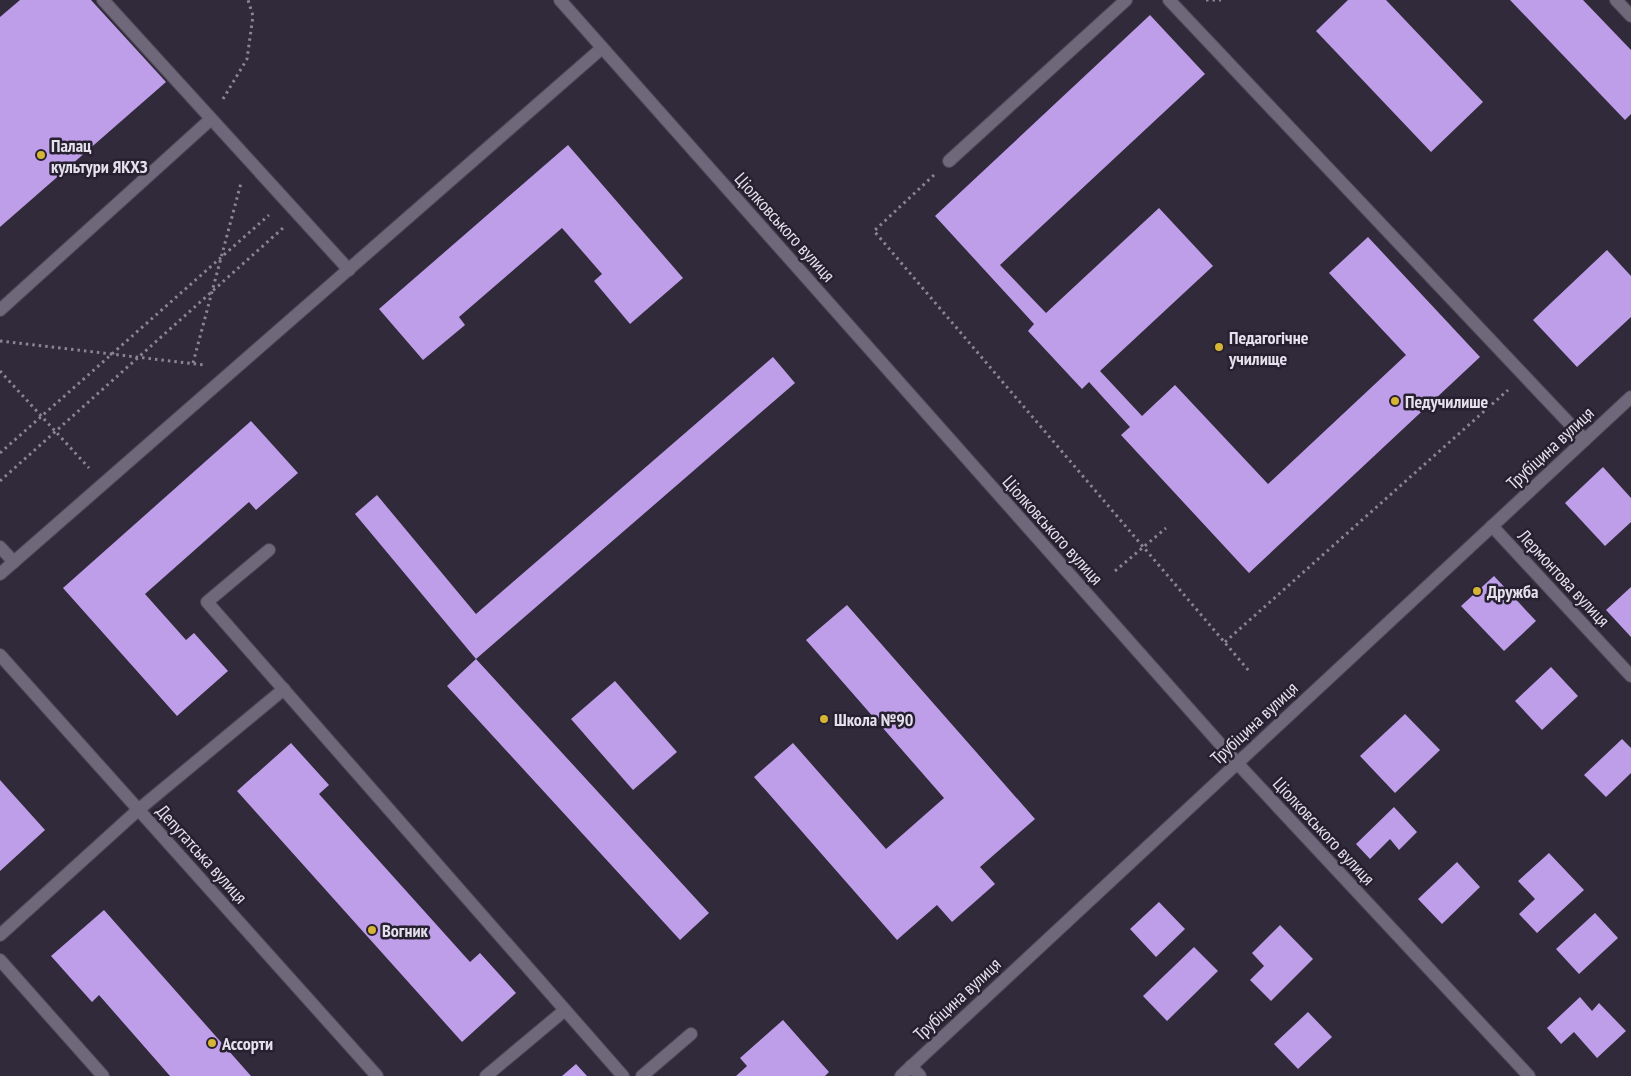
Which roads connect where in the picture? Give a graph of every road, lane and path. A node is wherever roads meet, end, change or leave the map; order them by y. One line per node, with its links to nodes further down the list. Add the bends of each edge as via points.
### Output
1 (103, 0): 11 (street)
2 (248, 0): 11 (path, via 252,16 247,58)
3 (560, 0): 10 (street, Ціолковського вулиця)
4 (1126, 0): 13 (street)
5 (1169, 0): 26 (street)
6 (1206, 0): 7 (path)
7 (1221, 0)
8 (1616, 0): 9 (street)
9 (1631, 16)
10 (602, 48): 17 (street); 47 (street, Ціолковського вулиця)
11 (211, 119): 12 (street); 19 (street)
12 (248, 158): 14 (street); 16 (path)
13 (949, 161): 37 (path, via 874,232)
14 (286, 200): 15 (street); 16 (path)
15 (298, 214): 17 (street); 18 (path)
16 (222, 257): 18 (path); 21 (path)
17 (349, 270): 24 (street)
18 (213, 291): 22 (path); 23 (path)
19 (0, 310)
20 (0, 341): 21 (path)
21 (112, 354): 22 (path); 28 (path)
22 (139, 357): 23 (path); 29 (path)
23 (194, 363): 24 (path)
24 (236, 368): 33 (street)
25 (0, 371): 28 (path)
26 (1524, 375): 30 (street); 42 (path)
27 (1631, 397): 30 (street, Трубіцина вулиця)
28 (41, 416): 29 (path); 31 (path)
29 (56, 432): 32 (path); 33 (path)
30 (1584, 440): 34 (street, Трубіцина вулиця)
31 (0, 453)
32 (0, 481)
33 (103, 484): 39 (street)
34 (1492, 526): 45 (street, Лермонтова вулиця); 47 (street, Трубіцина вулиця)
35 (1166, 528): 37 (path)
36 (0, 547): 39 (street)
37 (1144, 548): 40 (path); 42 (path)
38 (269, 550): 46 (street, via 207,602)
39 (14, 562): 41 (street)
40 (1115, 571)
41 (0, 574)
42 (1225, 642): 44 (path)
43 (0, 655): 48 (street, Депутатська вулиця)
44 (1249, 671)
45 (1631, 676)
46 (284, 689): 48 (street); 51 (street)
47 (1237, 763): 53 (street, Трубіцина вулиця); 61 (street, Ціолковського вулиця)
48 (138, 810): 49 (street); 55 (street, Депутатська вулиця)
49 (0, 935)
50 (0, 960): 54 (street)
51 (565, 1010): 56 (street); 57 (street)
52 (691, 1034): 58 (street)
53 (911, 1066): 59 (street, Трубіцина вулиця); 60 (street)
54 (103, 1076)
55 (377, 1076)
56 (486, 1076)
57 (622, 1076)
58 (642, 1076)
59 (901, 1076)
60 (920, 1076)
61 (1529, 1076)

